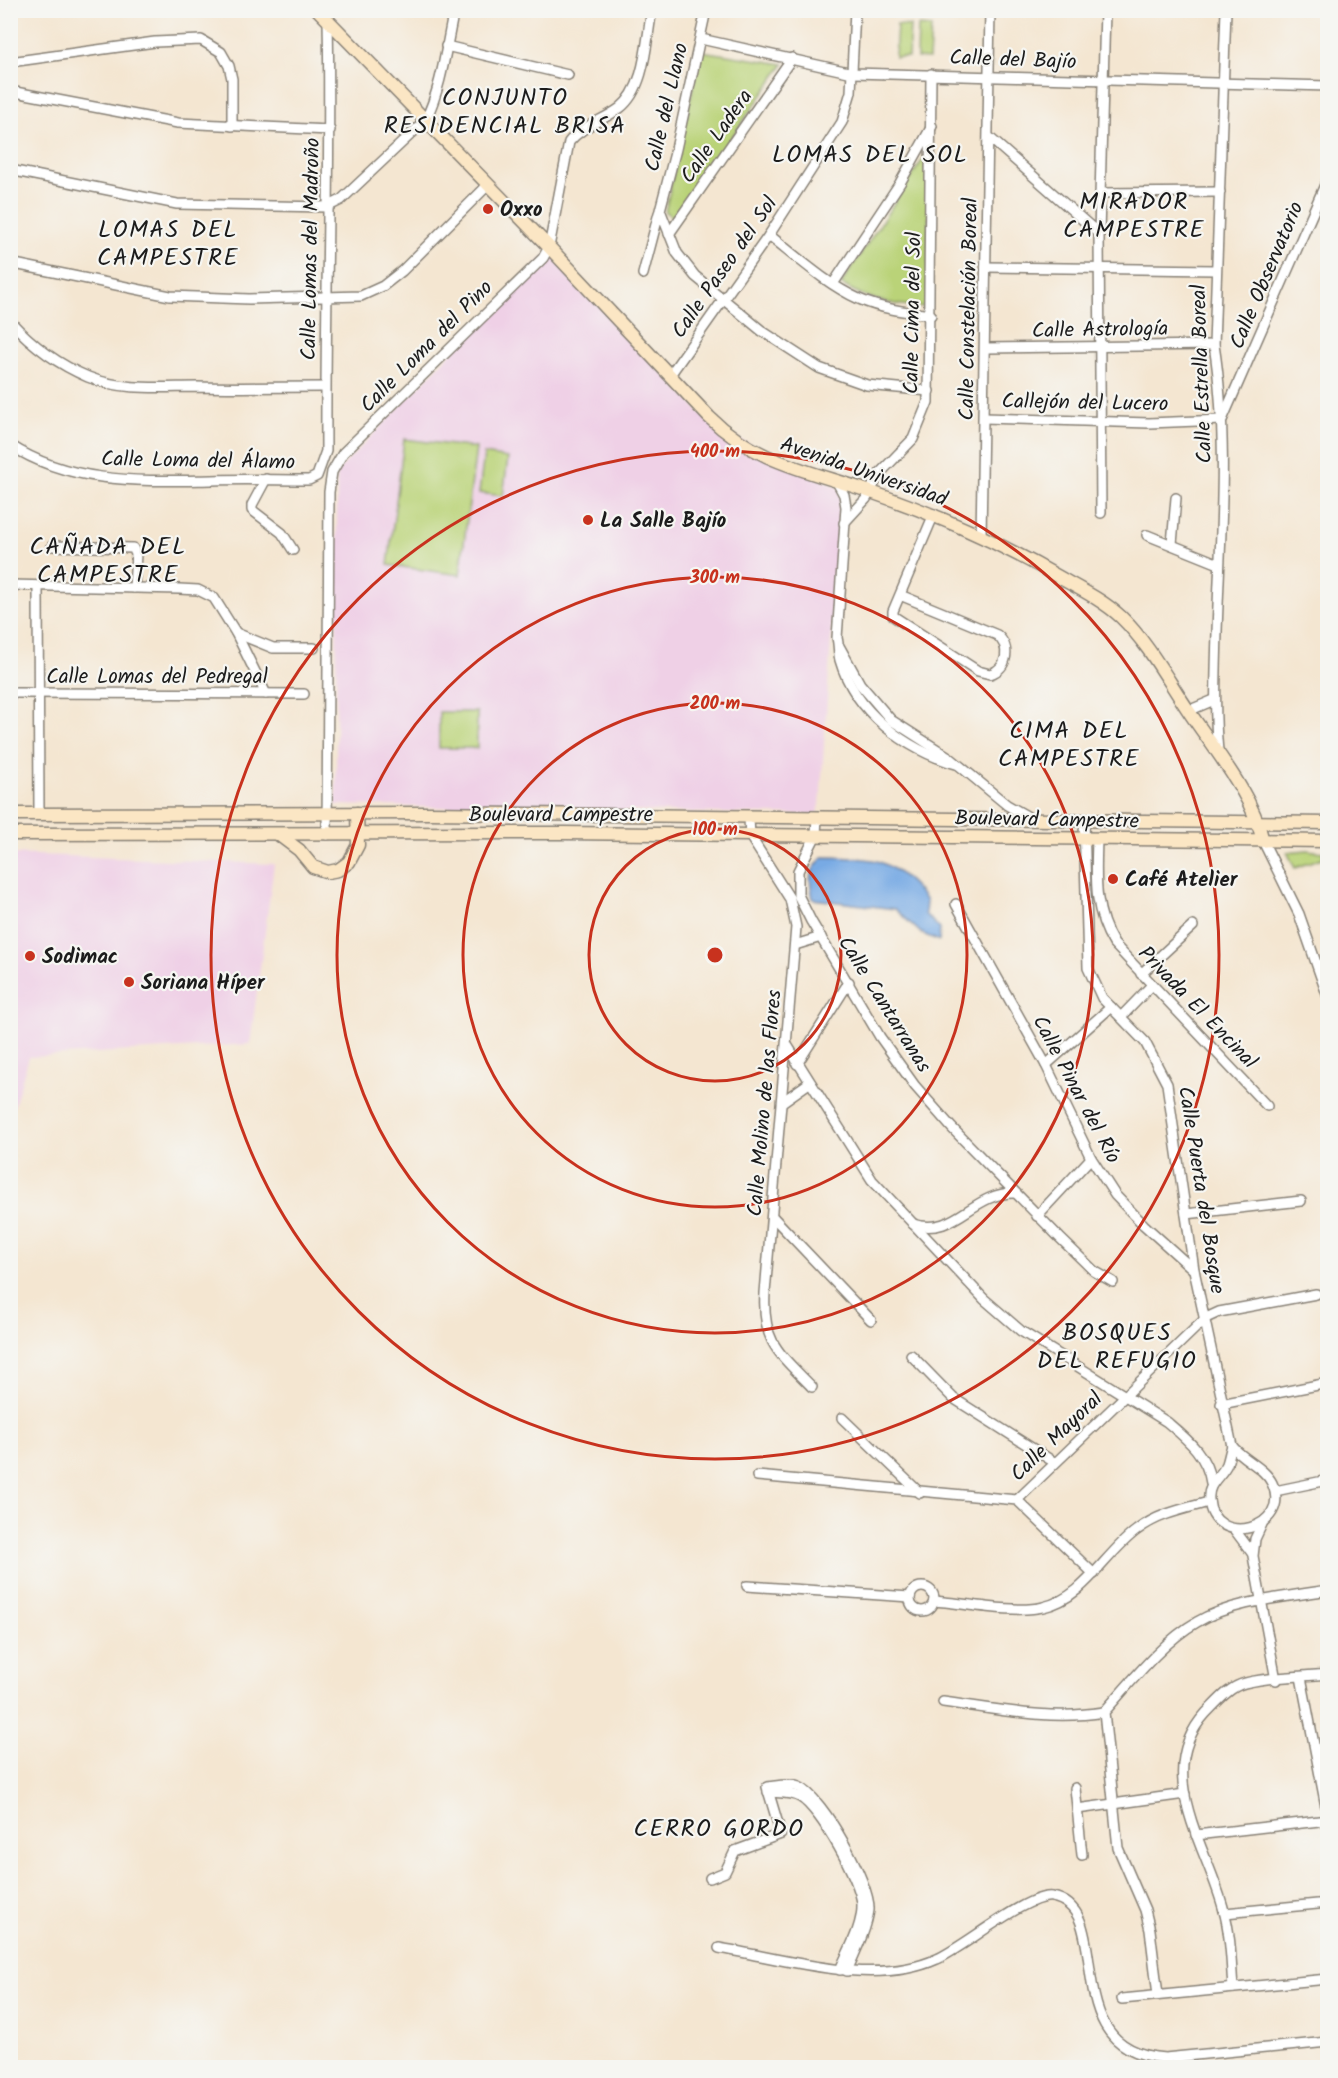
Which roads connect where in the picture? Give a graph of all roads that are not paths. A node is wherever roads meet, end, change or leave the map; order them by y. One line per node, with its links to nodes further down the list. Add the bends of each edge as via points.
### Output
1 (318, 10): 9 (street, Avenida Universidad)
2 (454, 10): 11 (street)
3 (652, 10): 37 (street, via 640,73 631,96 569,142)
4 (706, 10): 10 (street, Calle del Llano)
5 (855, 10): 14 (street, Calle Paseo del Sol)
6 (990, 10): 17 (street, Calle Constelación Boreal)
7 (1105, 10): 18 (street)
8 (1226, 10): 19 (street, Calle Estrella Boreal)
9 (328, 20): 22 (street, Avenida Universidad); 25 (street, Calle Lomas del Madroño)
10 (701, 39): 12 (street, Calle del Bajío); 33 (street, Calle del Llano)
11 (446, 46): 16 (street); 22 (street, via 434,104)
12 (792, 58): 14 (street, Calle del Bajío); 34 (street, Calle Ladera)
13 (10, 62): 24 (street, via 155,42 201,40 221,52 229,66)
14 (852, 73): 15 (street, Calle del Bajío); 36 (street, Calle Paseo del Sol, via 842,122)
15 (931, 74): 17 (street, Calle del Bajío); 23 (street, Calle Cima del Sol)
16 (568, 75)
17 (987, 75): 18 (street, Calle del Bajío); 26 (street, Calle Constelación Boreal)
18 (1103, 81): 19 (street, Calle del Bajío); 31 (street)
19 (1223, 83): 20 (street, Calle del Bajío); 30 (street, Calle Estrella Boreal)
20 (1328, 86)
21 (10, 92): 24 (street, via 178,123)
22 (425, 120): 29 (street, Avenida Universidad); 32 (street, via 341,200)
23 (933, 124): 43 (street); 46 (street, Calle Cima del Sol)
24 (232, 126): 25 (street)
25 (330, 130): 32 (street, Calle Lomas del Madroño)
26 (990, 138): 35 (street); 40 (street, Calle Constelación Boreal)
27 (10, 170): 32 (street, via 177,204)
28 (1328, 178): 56 (street, Calle Observatorio)
29 (488, 185): 37 (street, Avenida Universidad); 44 (street, via 383,286 361,296)
30 (1220, 192): 31 (street); 41 (street, Calle Estrella Boreal)
31 (1101, 193): 35 (street)
32 (327, 207): 44 (street, Calle Lomas del Madroño)
33 (660, 210): 34 (street); 42 (street, Calle del Llano)
34 (669, 234): 45 (street, via 684,264)
35 (1099, 234): 39 (street)
36 (769, 235): 43 (street); 45 (street, Calle Paseo del Sol)
37 (549, 248): 51 (street, Avenida Universidad); 88 (street, Calle Loma del Pino, via 343,453 332,472 328,502)
38 (10, 263): 44 (street, via 170,296)
39 (1100, 266): 40 (street); 41 (street); 49 (street)
40 (986, 267): 50 (street, Calle Constelación Boreal)
41 (1215, 270): 48 (street, Calle Estrella Boreal)
42 (643, 274)
43 (833, 284): 46 (street, via 870,303)
44 (326, 298): 52 (street, Calle Lomas del Madroño)
45 (724, 300): 51 (street, Calle Paseo del Sol); 53 (street, via 819,368 867,385)
46 (931, 315): 53 (street, Calle Cima del Sol)
47 (10, 321): 52 (street, via 52,359 105,382 126,386)
48 (1214, 345): 49 (street, Calle Astrología); 56 (street, Calle Estrella Boreal)
49 (1100, 347): 50 (street, Calle Astrología); 55 (street)
50 (986, 348): 54 (street, Calle Constelación Boreal)
51 (670, 375): 60 (street, Avenida Universidad, via 738,443 772,460)
52 (326, 387): 58 (street, Calle Lomas del Madroño, via 326,451)
53 (929, 391): 61 (street, Calle Cima del Sol, via 926,413 914,439 880,473)
54 (984, 418): 55 (street, Callejón del Lucero); 67 (street, Calle Constelación Boreal)
55 (1100, 420): 56 (street, Callejón del Lucero); 63 (street)
56 (1222, 420): 71 (street, Calle Estrella Boreal)
57 (10, 445): 59 (street, Calle Loma del Álamo, via 55,466 94,478)
58 (317, 476): 59 (street, Calle Loma del Álamo, via 309,480)
59 (266, 479): 70 (street, via 252,510 282,533)
60 (837, 482): 61 (street, Avenida Universidad); 65 (street, via 844,495)
61 (870, 491): 64 (street, Avenida Universidad); 65 (street, Calle Cima del Sol)
62 (1176, 498): 68 (street)
63 (1101, 513)
64 (934, 514): 67 (street, Avenida Universidad); 75 (street)
65 (844, 523): 85 (street, via 839,646 844,672 868,711 905,741 956,764)
66 (1147, 535): 68 (street)
67 (981, 536): 83 (street, Avenida Universidad, via 1038,565 1120,616 1138,635)
68 (1172, 544): 71 (street)
69 (52, 546): 74 (street, via 133,548)
70 (293, 550)
71 (1219, 564): 82 (street, Calle Estrella Boreal)
72 (10, 585): 73 (street)
73 (38, 587): 74 (street); 79 (street)
74 (134, 588): 76 (street, via 206,593 222,608)
75 (900, 596): 75 (street, via 893,612 895,617 978,671 990,674 1001,668 1005,645 997,635)
76 (236, 633): 77 (street, via 273,648); 80 (street)
77 (314, 648)
78 (10, 693): 79 (street, Calle Lomas del Pedregal)
79 (39, 693): 80 (street, Calle Lomas del Pedregal); 89 (street)
80 (266, 694): 81 (street, Calle Lomas del Pedregal)
81 (304, 694)
82 (1214, 700): 83 (street); 84 (street, Calle Estrella Boreal)
83 (1188, 711): 84 (street, Avenida Universidad)
84 (1218, 754): 95 (street, Avenida Universidad)
85 (1007, 805): 92 (street); 93 (street)
86 (357, 813): 88 (street, Boulevard Campestre); 91 (street, Boulevard Campestre); 98 (street)
87 (10, 814): 89 (street, Boulevard Campestre)
88 (328, 814): 89 (street, Boulevard Campestre); 100 (street)
89 (39, 815)
90 (817, 817): 91 (street, Boulevard Campestre); 92 (street, Boulevard Campestre); 101 (street, Calle Cantarranas)
91 (749, 818): 102 (street, Calle Molino de las Flores)
92 (1014, 819): 93 (street, Boulevard Campestre); 103 (street)
93 (1032, 819): 94 (street, Boulevard Campestre)
94 (1084, 820): 95 (street, Boulevard Campestre); 104 (street, Calle Puerta del Bosque)
95 (1259, 823): 96 (street, Boulevard Campestre); 105 (street, Avenida Universidad)
96 (1328, 823)
97 (10, 834): 99 (street, Boulevard Campestre)
98 (359, 834): 99 (street, via 349,862 328,872 313,867); 100 (street, Boulevard Campestre); 102 (street, Boulevard Campestre)
99 (279, 835): 100 (street, Boulevard Campestre)
100 (327, 835)
101 (816, 835): 102 (street, Boulevard Campestre); 103 (street, Boulevard Campestre); 110 (street, Calle Cantarranas, via 802,860 797,881 801,903)
102 (750, 836): 112 (street, Calle Molino de las Flores, via 790,899 795,914)
103 (1029, 838): 104 (street, Boulevard Campestre)
104 (1091, 839): 105 (street, Boulevard Campestre); 109 (street, Calle Puerta del Bosque, via 1097,903); 111 (street, Calle Puerta del Bosque)
105 (1263, 841): 106 (street, Boulevard Campestre); 116 (street, Avenida Universidad, via 1299,914)
106 (1328, 841)
107 (956, 904): 121 (street, Calle Pinar del Río)
108 (1193, 926): 113 (street)
109 (1106, 930): 111 (street); 113 (street, Privada El Encinal)
110 (821, 936): 112 (street); 114 (street, Calle Cantarranas)
111 (1086, 936): 117 (street, Calle Puerta del Bosque, via 1088,968)
112 (795, 945): 119 (street, Calle Molino de las Flores)
113 (1141, 974): 115 (street, Privada El Encinal)
114 (849, 982): 120 (street); 126 (street, Calle Cantarranas, via 905,1074)
115 (1152, 985): 118 (street); 124 (street, Privada El Encinal)
116 (1328, 997)
117 (1111, 1007): 118 (street, Calle Puerta del Bosque); 121 (street)
118 (1121, 1017): 130 (street, Calle Puerta del Bosque, via 1145,1042 1167,1084)
119 (787, 1045): 120 (street); 123 (street, Calle Molino de las Flores)
120 (797, 1064): 122 (street)
121 (1046, 1065): 125 (street, Calle Pinar del Río)
122 (809, 1083): 123 (street); 133 (street, via 872,1180)
123 (782, 1102): 131 (street, Calle Molino de las Flores)
124 (1267, 1106)
125 (1091, 1158): 132 (street); 134 (street, Calle Pinar del Río, via 1115,1195)
126 (995, 1172): 127 (street, Calle Cantarranas); 128 (street)
127 (1015, 1193): 128 (street); 132 (street, Calle Cantarranas)
128 (990, 1197): 133 (street, via 938,1228)
129 (1301, 1201): 130 (street)
130 (1186, 1214): 134 (street, Calle Puerta del Bosque)
131 (772, 1216): 138 (street); 141 (street, Calle Molino de las Flores, via 765,1326 781,1355)
132 (1037, 1216): 135 (street, Calle Cantarranas, via 1094,1271)
133 (912, 1224): 142 (street, via 984,1299 1021,1331)
134 (1194, 1270): 137 (street, Calle Puerta del Bosque)
135 (1113, 1282)
136 (1316, 1294): 137 (street, via 1219,1312)
137 (1206, 1318): 142 (street, Calle Mayoral); 143 (street, Calle Puerta del Bosque)
138 (871, 1320)
139 (911, 1355): 146 (street, via 953,1398)
140 (1328, 1383): 143 (street)
141 (812, 1387)
142 (1124, 1394): 146 (street, Calle Mayoral); 149 (street, via 1185,1437 1206,1462)
143 (1221, 1404): 145 (street, Calle Puerta del Bosque)
144 (842, 1418): 151 (street)
145 (1232, 1446): 149 (street, via 1227,1463); 150 (street, via 1241,1458 1265,1473)
146 (1054, 1462): 152 (street, Calle Mayoral)
147 (757, 1476): 151 (street, Calle Mayoral)
148 (1328, 1480): 150 (street)
149 (1211, 1483): 153 (street)
150 (1275, 1491): 154 (street, via 1273,1509)
151 (920, 1493): 152 (street, Calle Mayoral)
152 (1017, 1500): 157 (street)
153 (1209, 1502): 155 (street, via 1217,1520); 157 (street, via 1153,1520 1136,1531)
154 (1262, 1524): 155 (street, via 1249,1530); 156 (street)
155 (1234, 1529): 156 (street)
156 (1253, 1556): 162 (street)
157 (1094, 1574): 161 (street, via 1065,1599 1042,1608)
158 (747, 1586): 160 (street)
159 (1328, 1590): 162 (street)
160 (910, 1597): 161 (street, via 911,1604 920,1611 927,1610); 161 (street, via 913,1590 924,1587 932,1593)
161 (934, 1601)
162 (1262, 1601): 165 (street); 167 (street, via 1208,1617 1185,1630)
163 (1328, 1674): 164 (street)
164 (1301, 1677): 165 (street); 172 (street)
165 (1276, 1680): 169 (street, via 1246,1683 1232,1689 1200,1720 1184,1748)
166 (943, 1702): 167 (street, via 1053,1716)
167 (1104, 1712): 170 (street)
168 (1075, 1788): 171 (street)
169 (1185, 1794): 170 (street); 173 (street)
170 (1113, 1804): 171 (street); 182 (street, via 1118,1848 1150,1930)
171 (1077, 1809): 174 (street)
172 (1328, 1819): 173 (street)
173 (1196, 1835): 177 (street)
174 (1082, 1856)
175 (710, 1878): 179 (street, via 725,1872 735,1851 780,1836 767,1790 791,1785 828,1830 861,1897 859,1921)
176 (1328, 1903): 177 (street)
177 (1225, 1913): 181 (street)
178 (719, 1948): 179 (street)
179 (844, 1971): 184 (street, via 898,1970 937,1959 1022,1905 1051,1897 1064,1902 1081,1923 1096,2011 1130,2049 1165,2058)
180 (1328, 1979): 181 (street)
181 (1233, 1988): 182 (street)
182 (1158, 1995): 183 (street)
183 (1122, 1999)
184 (1328, 2042)

